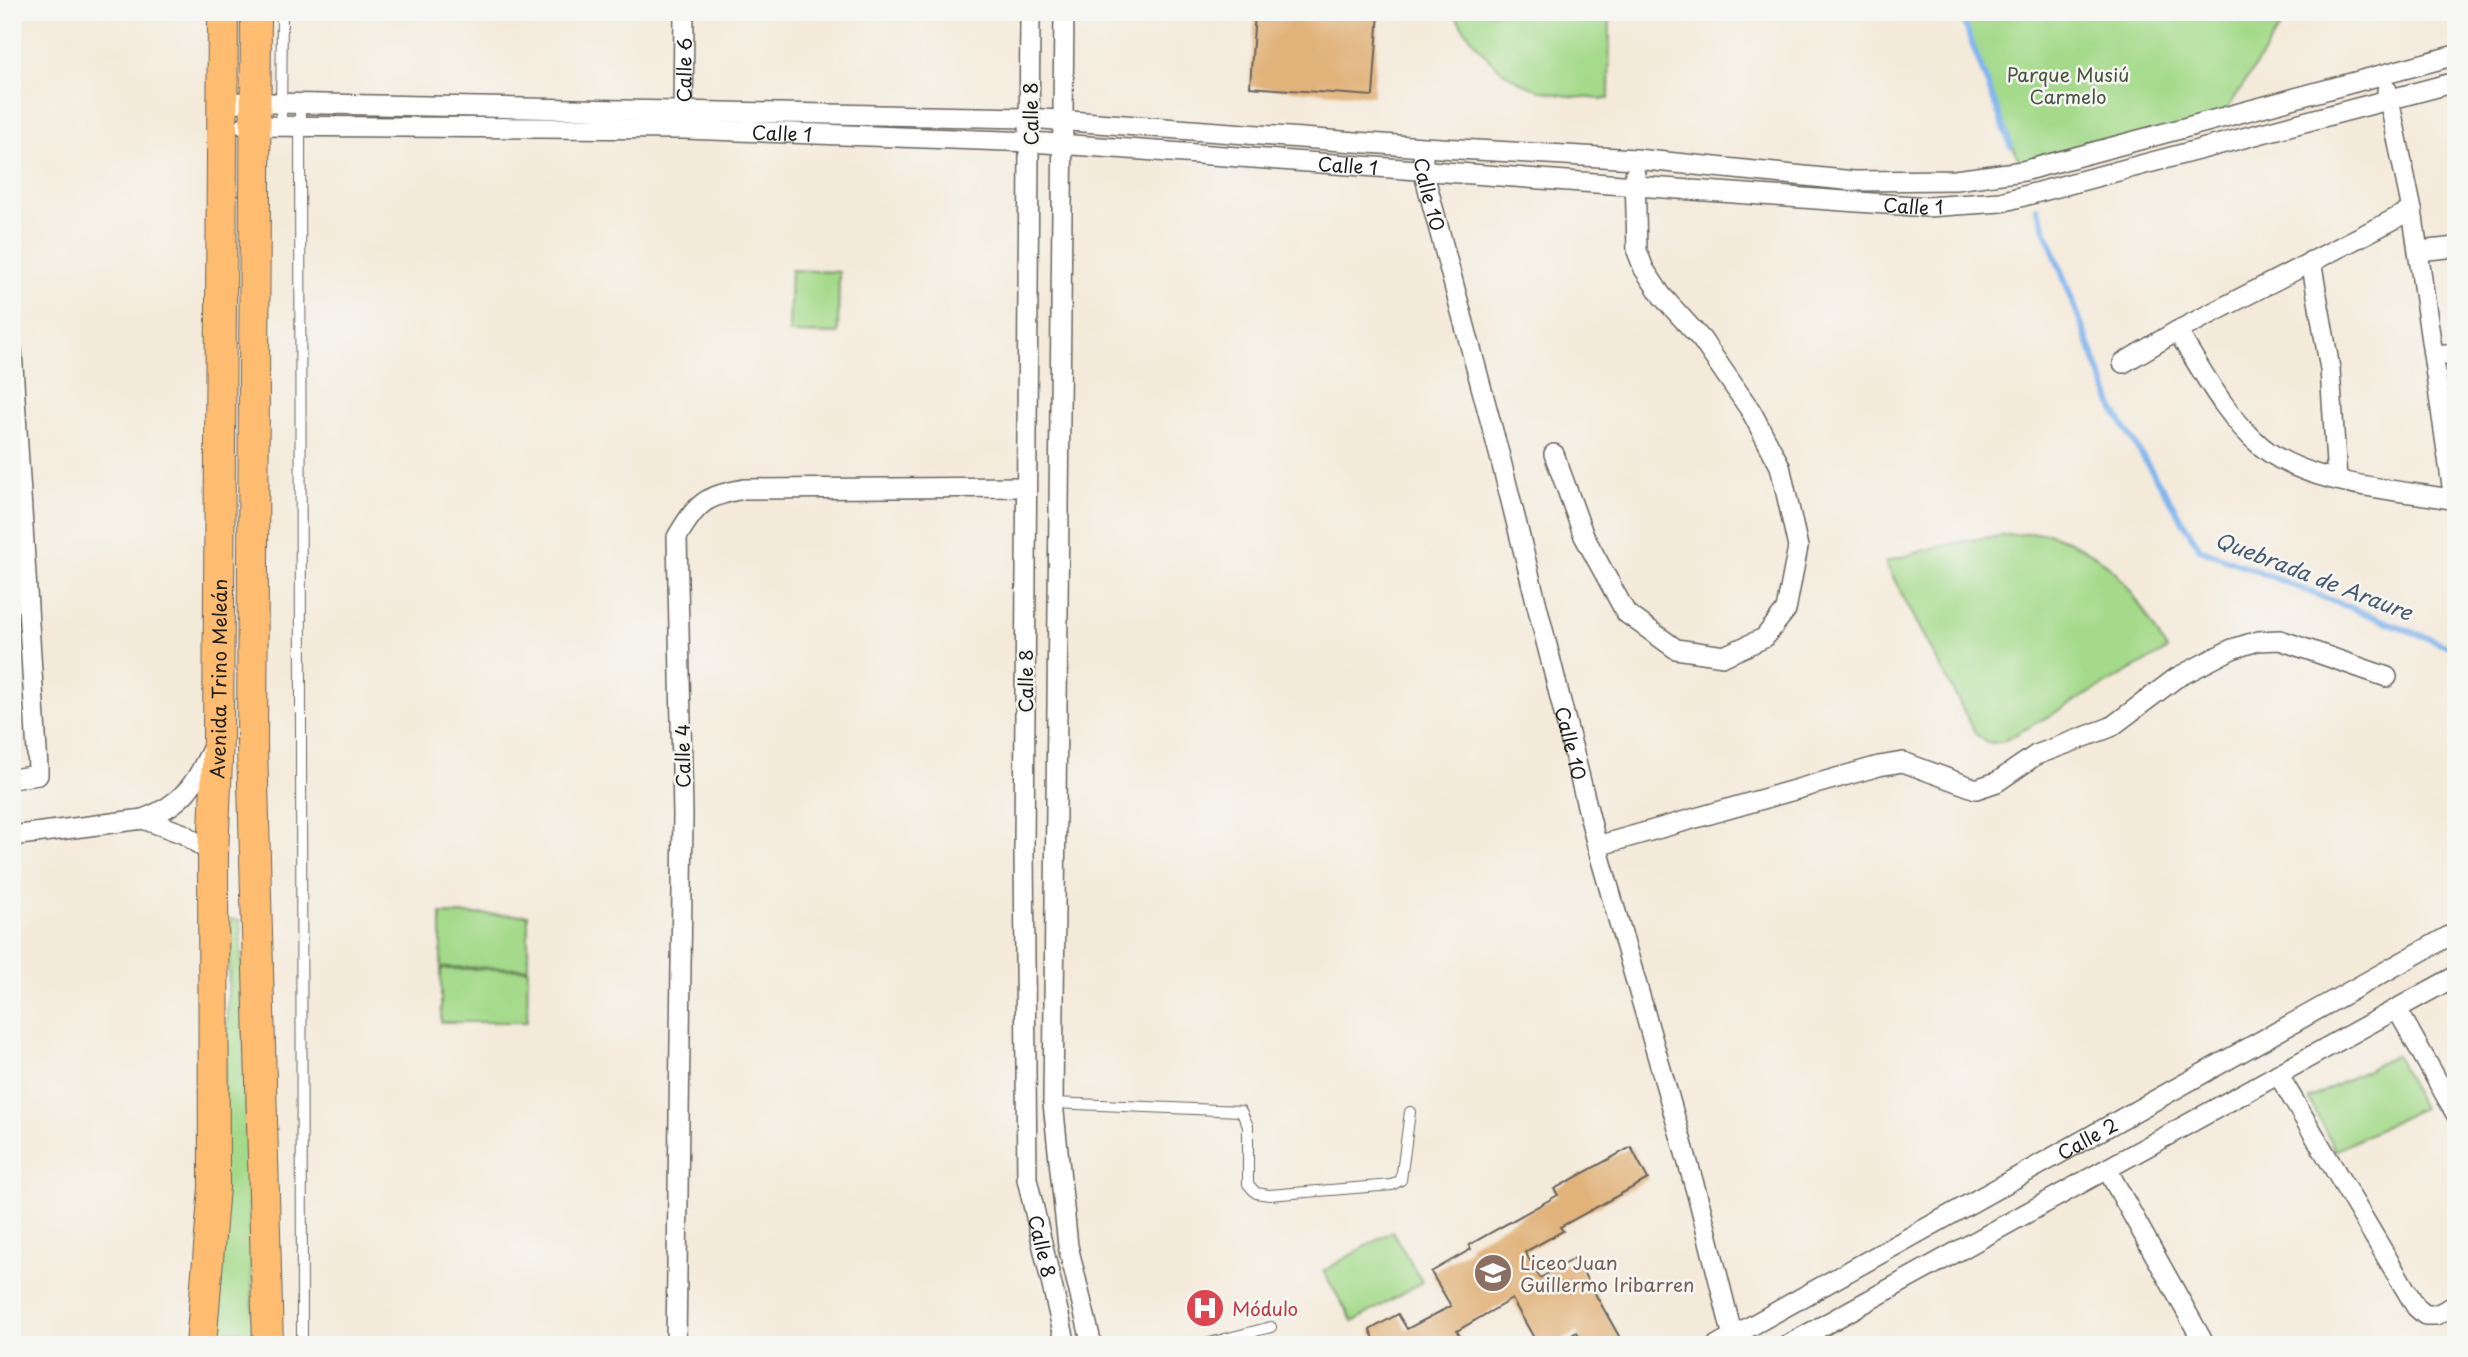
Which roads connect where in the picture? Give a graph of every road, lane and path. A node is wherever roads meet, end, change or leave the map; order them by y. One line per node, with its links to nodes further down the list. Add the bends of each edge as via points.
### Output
1 (223, 12): 11 (main road, Avenida Trino Meleán)
2 (256, 12): 12 (main road, Avenida Trino Meleán)
3 (282, 12): 12 (lane)
4 (684, 12): 14 (street, Calle 6)
5 (1030, 12): 13 (street, Calle 8)
6 (1064, 12): 15 (street, Calle 8)
7 (2456, 55): 8 (street, Calle 1)
8 (2383, 75): 10 (street); 19 (street, Calle 1, via 2023,172 1955,180 1854,181)
9 (2456, 82): 10 (street, Calle 1)
10 (2389, 101): 21 (street, Calle 1, via 2001,202 1927,207); 22 (street)
11 (223, 114): 12 (street, Calle 1); 37 (main road, Avenida Trino Meleán)
12 (279, 115): 14 (street, Calle 1); 55 (main road, Avenida Trino Meleán, via 252,745); 56 (lane)
13 (1029, 118): 14 (street, Calle 1); 15 (street, Calle 1); 16 (street, Calle 8)
14 (683, 120): 16 (street, Calle 1)
15 (1064, 120): 17 (street, Calle 8); 18 (street, Calle 1)
16 (1031, 142): 17 (street, Calle 1); 33 (street, Calle 8)
17 (1063, 146): 20 (street, Calle 1); 47 (street, Calle 8)
18 (1423, 147): 19 (street, Calle 1); 20 (street, Calle 10)
19 (1636, 159): 21 (street)
20 (1423, 170): 21 (street, Calle 1); 41 (street, Calle 10)
21 (1634, 184): 31 (street, via 1637,251 1644,270 1702,340 1744,401 1780,466 1798,547 1786,610 1763,638 1724,656 1676,649 1626,613 1584,536)
22 (2412, 210): 24 (street); 25 (street)
23 (2456, 247): 24 (street)
24 (2419, 251): 29 (street)
25 (2311, 261): 26 (street); 32 (street, via 2330,369)
26 (2177, 331): 30 (street); 32 (street, via 2222,401 2262,447 2308,473)
27 (12, 350): 35 (street)
28 (2456, 354): 29 (street)
29 (2434, 356): 34 (street)
30 (2123, 363)
31 (1555, 454)
32 (2337, 479): 34 (street)
33 (1026, 487): 57 (street, Calle 4, via 744,489 713,495 692,512 677,537 683,814); 58 (street, Calle 8, via 1027,1180)
34 (2455, 500)
35 (20, 641): 38 (street, via 38,775)
36 (2387, 677): 41 (street, via 2280,640 2258,641 2176,678 2111,727 2036,755 1997,782 1976,789 1903,762)
37 (218, 738): 39 (street, via 181,801); 42 (main road, Avenida Trino Meleán)
38 (12, 779)
39 (143, 819): 40 (street); 42 (street, via 184,834)
40 (12, 836)
41 (1597, 846): 53 (street, Calle 10, via 1700,1205)
42 (213, 854): 54 (main road, Avenida Trino Meleán, via 214,1187)
43 (2456, 932): 53 (street, Calle 2)
44 (2456, 976): 45 (street, Calle 2)
45 (2397, 1009): 46 (street, Calle 2); 49 (street)
46 (2278, 1074): 50 (street, Calle 2); 51 (street, via 2416,1307 2425,1315 2436,1315)
47 (1053, 1103): 48 (lane, via 1241,1111 1248,1126 1248,1184 1256,1193 1269,1195 1392,1185 1401,1180); 59 (street, Calle 8, via 1068,1246)
48 (1410, 1112)
49 (2456, 1114)
50 (2107, 1169): 61 (street, Calle 2); 62 (street)
51 (2456, 1305)
52 (1271, 1327): 60 (lane)
53 (1728, 1342)
54 (201, 1345)
55 (268, 1345)
56 (302, 1345)
57 (676, 1345)
58 (1066, 1345)
59 (1092, 1345)
60 (1202, 1345)
61 (1788, 1345)
62 (2205, 1345)

